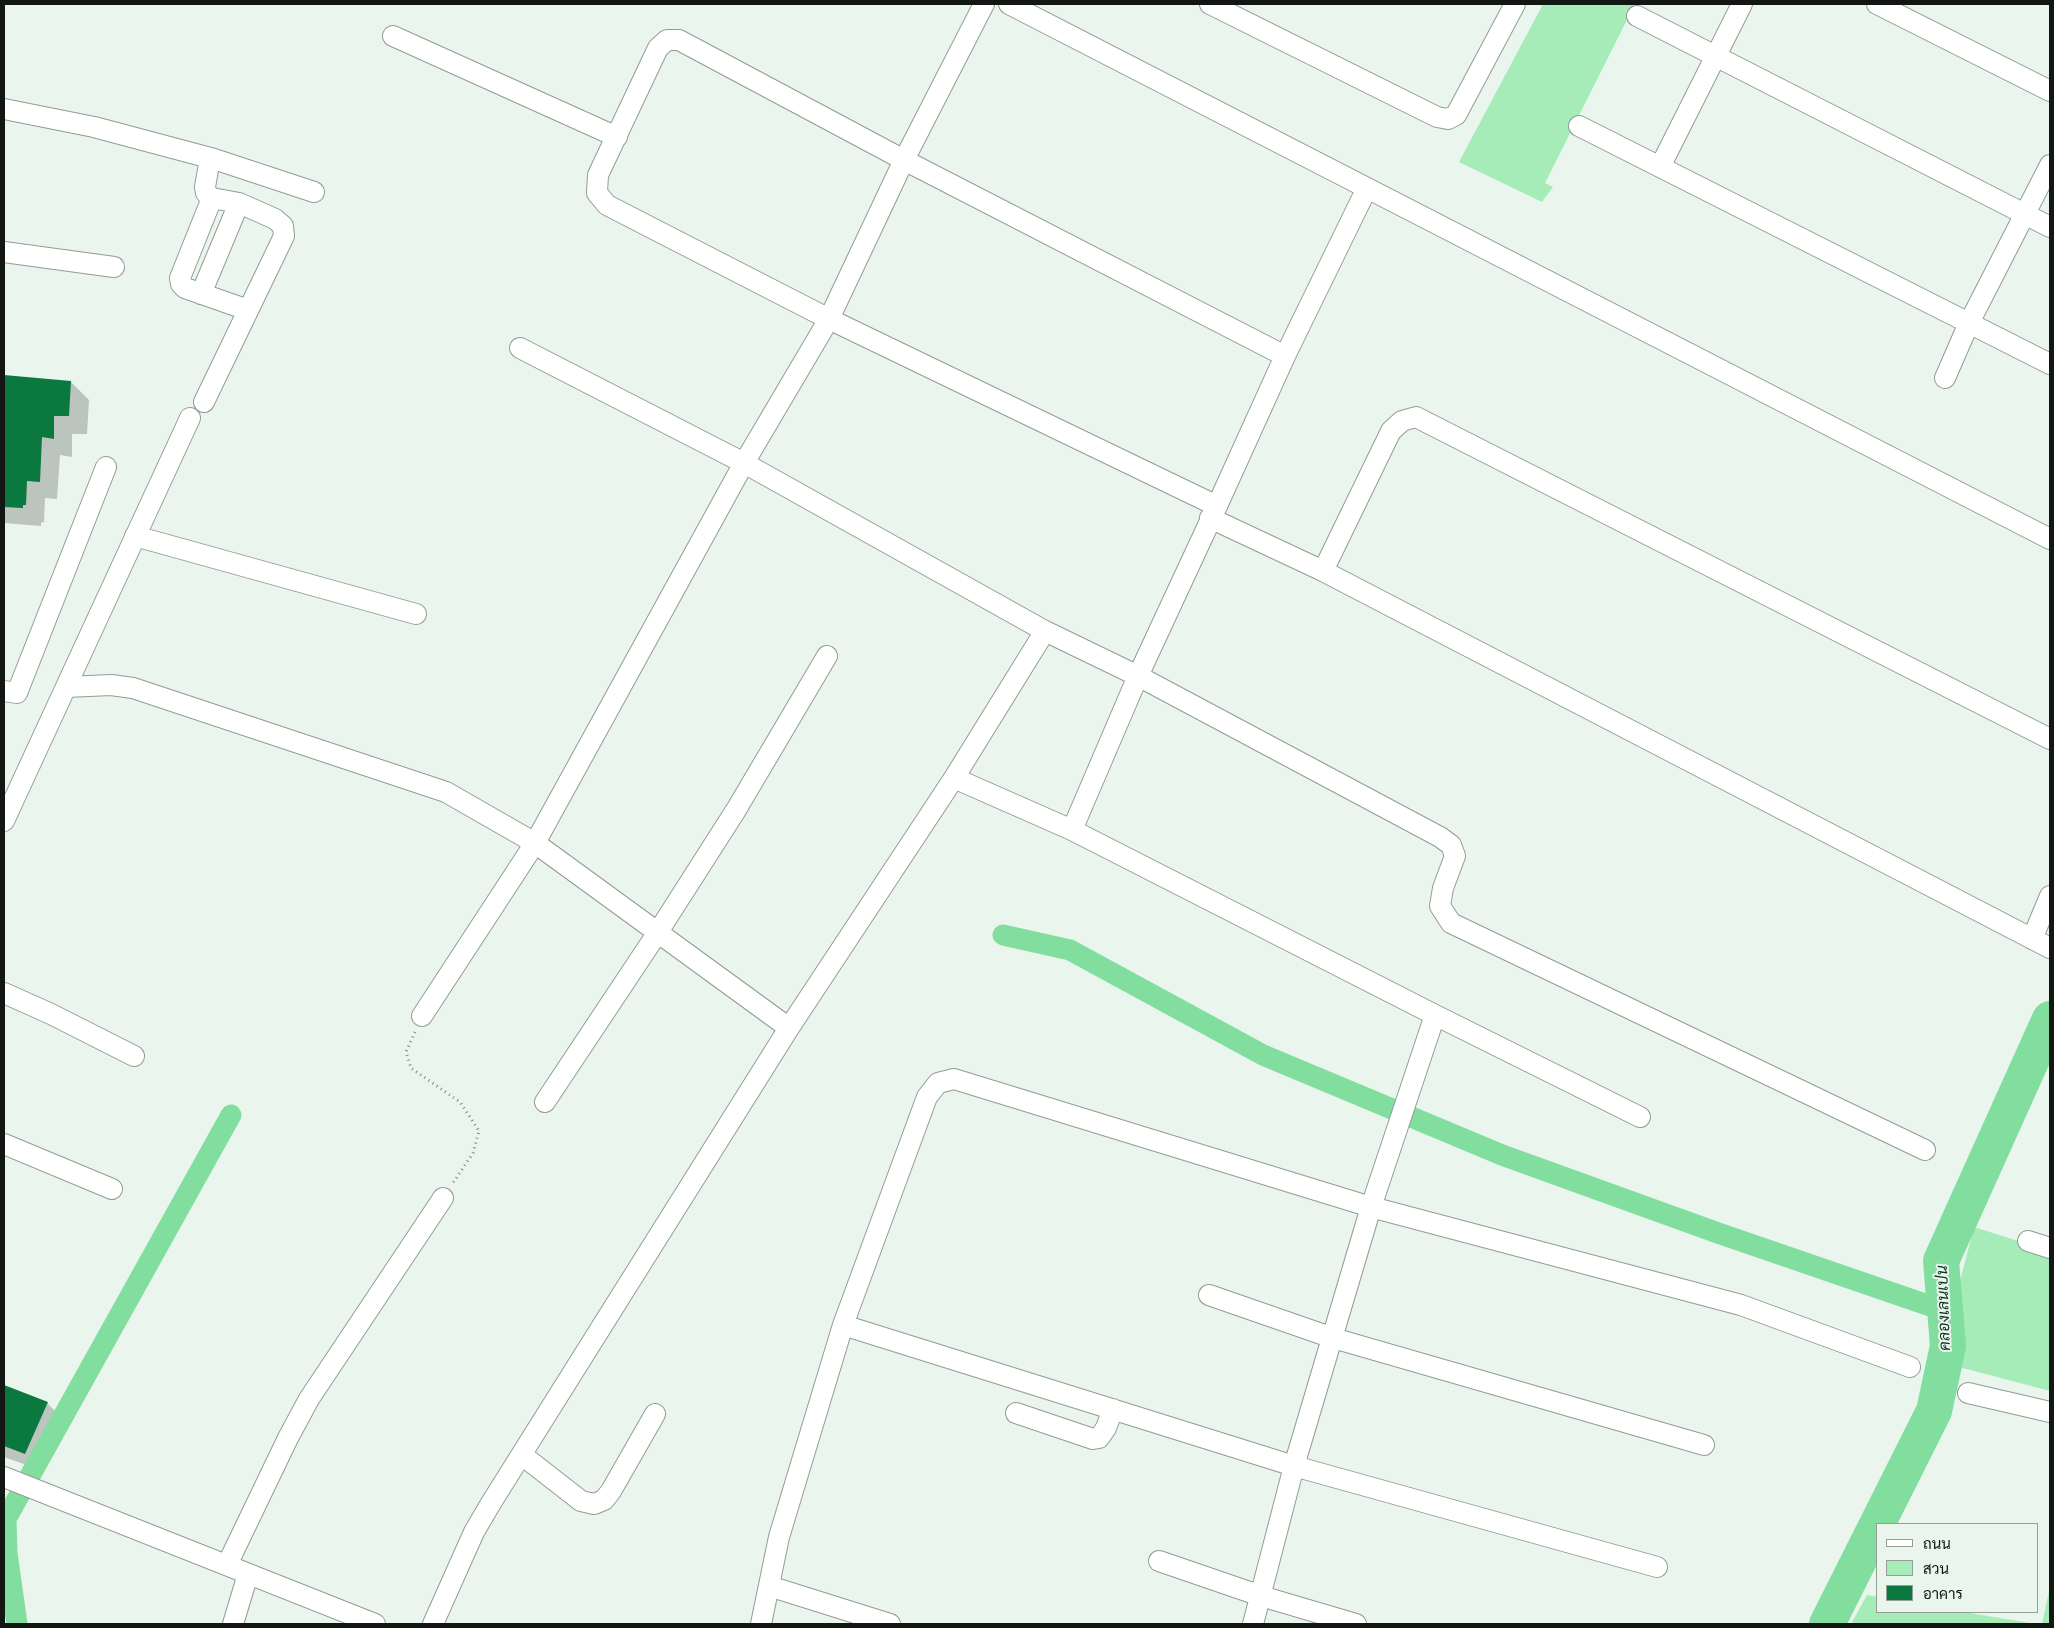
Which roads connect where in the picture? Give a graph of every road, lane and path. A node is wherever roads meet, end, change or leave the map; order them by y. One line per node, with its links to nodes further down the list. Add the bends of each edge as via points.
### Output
1 (984, 4): 15 (street)
2 (1009, 4): 18 (street)
3 (1210, 4): 4 (street, via 1437,117 1448,119 1456,115)
4 (1516, 4)
5 (1742, 4): 9 (street)
6 (1876, 4): 10 (street)
7 (1637, 16): 9 (street)
8 (393, 36): 13 (street)
9 (1716, 57): 17 (street); 22 (street)
10 (2050, 92)
11 (4, 109): 14 (street, via 94,127)
12 (1579, 126): 17 (street)
13 (617, 138): 15 (street, via 658,48 667,40 679,40); 28 (street, via 598,175 597,193 607,205)
14 (210, 158): 19 (street); 20 (street, via 205,187)
15 (904, 160): 28 (street); 31 (street)
16 (2050, 165): 22 (street)
17 (1660, 168): 29 (street)
18 (1367, 188): 31 (street); 40 (street)
19 (314, 192)
20 (212, 198): 21 (street); 26 (street, via 180,278 185,288)
21 (239, 204): 26 (street); 27 (street, via 275,219 283,226 284,236)
22 (2025, 214): 23 (street); 29 (street)
23 (2050, 227)
24 (4, 252): 25 (street)
25 (114, 267)
26 (201, 294): 27 (street)
27 (248, 310): 34 (street)
28 (829, 319): 36 (street); 38 (street)
29 (1969, 323): 32 (street); 33 (street)
30 (520, 348): 36 (street)
31 (1285, 356): 38 (street)
32 (2050, 364)
33 (1945, 378)
34 (204, 402)
35 (190, 418): 39 (street)
36 (744, 464): 43 (street); 52 (street)
37 (106, 466): 47 (street, via 17,693)
38 (1214, 512): 41 (street); 45 (street)
39 (135, 536): 42 (street); 46 (street)
40 (2050, 539)
41 (1323, 571): 48 (street, via 1391,431 1402,421 1416,417); 55 (street)
42 (416, 614)
43 (1045, 631): 45 (street); 49 (street)
44 (827, 656): 54 (street, via 736,810)
45 (1138, 676): 51 (street); 64 (street, via 1440,837 1451,846 1455,856 1442,888 1440,906 1451,923)
46 (66, 688): 50 (street); 52 (street, via 111,685 132,688 446,792)
47 (4, 692)
48 (2050, 739)
49 (954, 778): 51 (street); 59 (street)
50 (4, 821)
51 (1072, 830): 57 (street)
52 (535, 843): 54 (street); 58 (street)
53 (2050, 896): 55 (street)
54 (658, 932): 59 (street); 61 (street)
55 (2044, 945)
56 (4, 993): 60 (street)
57 (1434, 1015): 62 (street); 67 (street)
58 (422, 1016): 66 (path, via 406,1052 411,1068 460,1102 479,1131 473,1153)
59 (790, 1028): 80 (street)
60 (134, 1056)
61 (545, 1102)
62 (1640, 1117)
63 (4, 1144): 65 (street)
64 (1925, 1150)
65 (112, 1189)
66 (443, 1198): 84 (street, via 309,1399)
67 (1371, 1207): 71 (street, via 954,1079 938,1082 927,1097); 72 (street); 73 (street, via 1741,1306)
68 (2028, 1241): 69 (street)
69 (2050, 1248)
70 (1209, 1295): 72 (street)
71 (843, 1325): 75 (street); 87 (street, via 779,1537)
72 (1333, 1338): 79 (street); 81 (street)
73 (1910, 1367)
74 (1968, 1393): 76 (street)
75 (1113, 1410): 77 (street, via 1106,1428 1099,1438 1093,1439); 81 (street)
76 (2050, 1412)
77 (1016, 1413)
78 (655, 1414): 80 (street, via 611,1491 604,1500 594,1504 581,1501)
79 (1704, 1445)
80 (522, 1455): 91 (street, via 474,1532)
81 (1294, 1466): 85 (street); 88 (street)
82 (4, 1477): 84 (street)
83 (1159, 1562): 88 (street)
84 (227, 1565): 86 (street)
85 (1656, 1567)
86 (248, 1574): 89 (street); 90 (street)
87 (769, 1586): 92 (street); 93 (street)
88 (1261, 1596): 94 (street); 95 (street)
89 (233, 1624)
90 (375, 1624)
91 (433, 1624)
92 (762, 1624)
93 (890, 1624)
94 (1253, 1624)
95 (1356, 1624)

